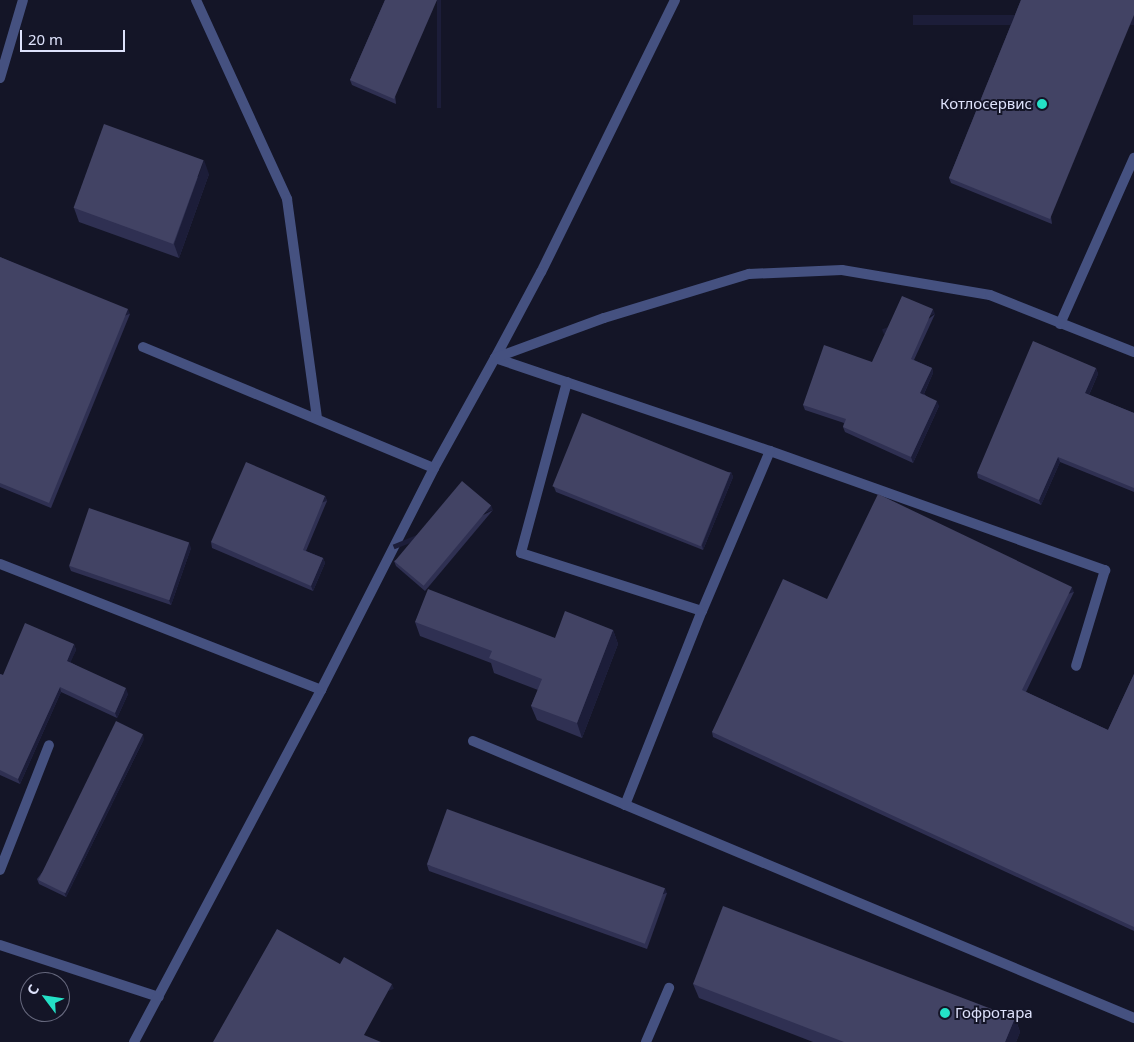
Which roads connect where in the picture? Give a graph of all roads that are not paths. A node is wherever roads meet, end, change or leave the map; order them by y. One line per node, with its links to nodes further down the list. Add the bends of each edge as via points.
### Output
1 (23, 0): 4 (street)
2 (196, 0): 11 (street, via 287,199)
3 (674, 0): 9 (street, via 550,255)
4 (0, 78)
5 (1134, 158): 6 (street)
6 (1060, 324): 8 (street); 9 (street, via 990,295 842,270 749,274 604,318)
7 (143, 347): 11 (street)
8 (1134, 352)
9 (495, 358): 10 (street); 13 (street)
10 (566, 382): 12 (street); 15 (street, via 521,553)
11 (317, 418): 13 (street)
12 (770, 451): 15 (street); 16 (street, via 1105,570)
13 (434, 468): 17 (street)
14 (0, 564): 17 (street)
15 (702, 611): 20 (street)
16 (1076, 666)
17 (321, 690): 24 (street)
18 (473, 741): 20 (street)
19 (49, 745): 21 (street)
20 (625, 805): 25 (street)
21 (0, 870)
22 (0, 944): 24 (street)
23 (670, 988): 27 (street)
24 (159, 997): 26 (street)
25 (1134, 1018)
26 (134, 1042)
27 (646, 1042)

